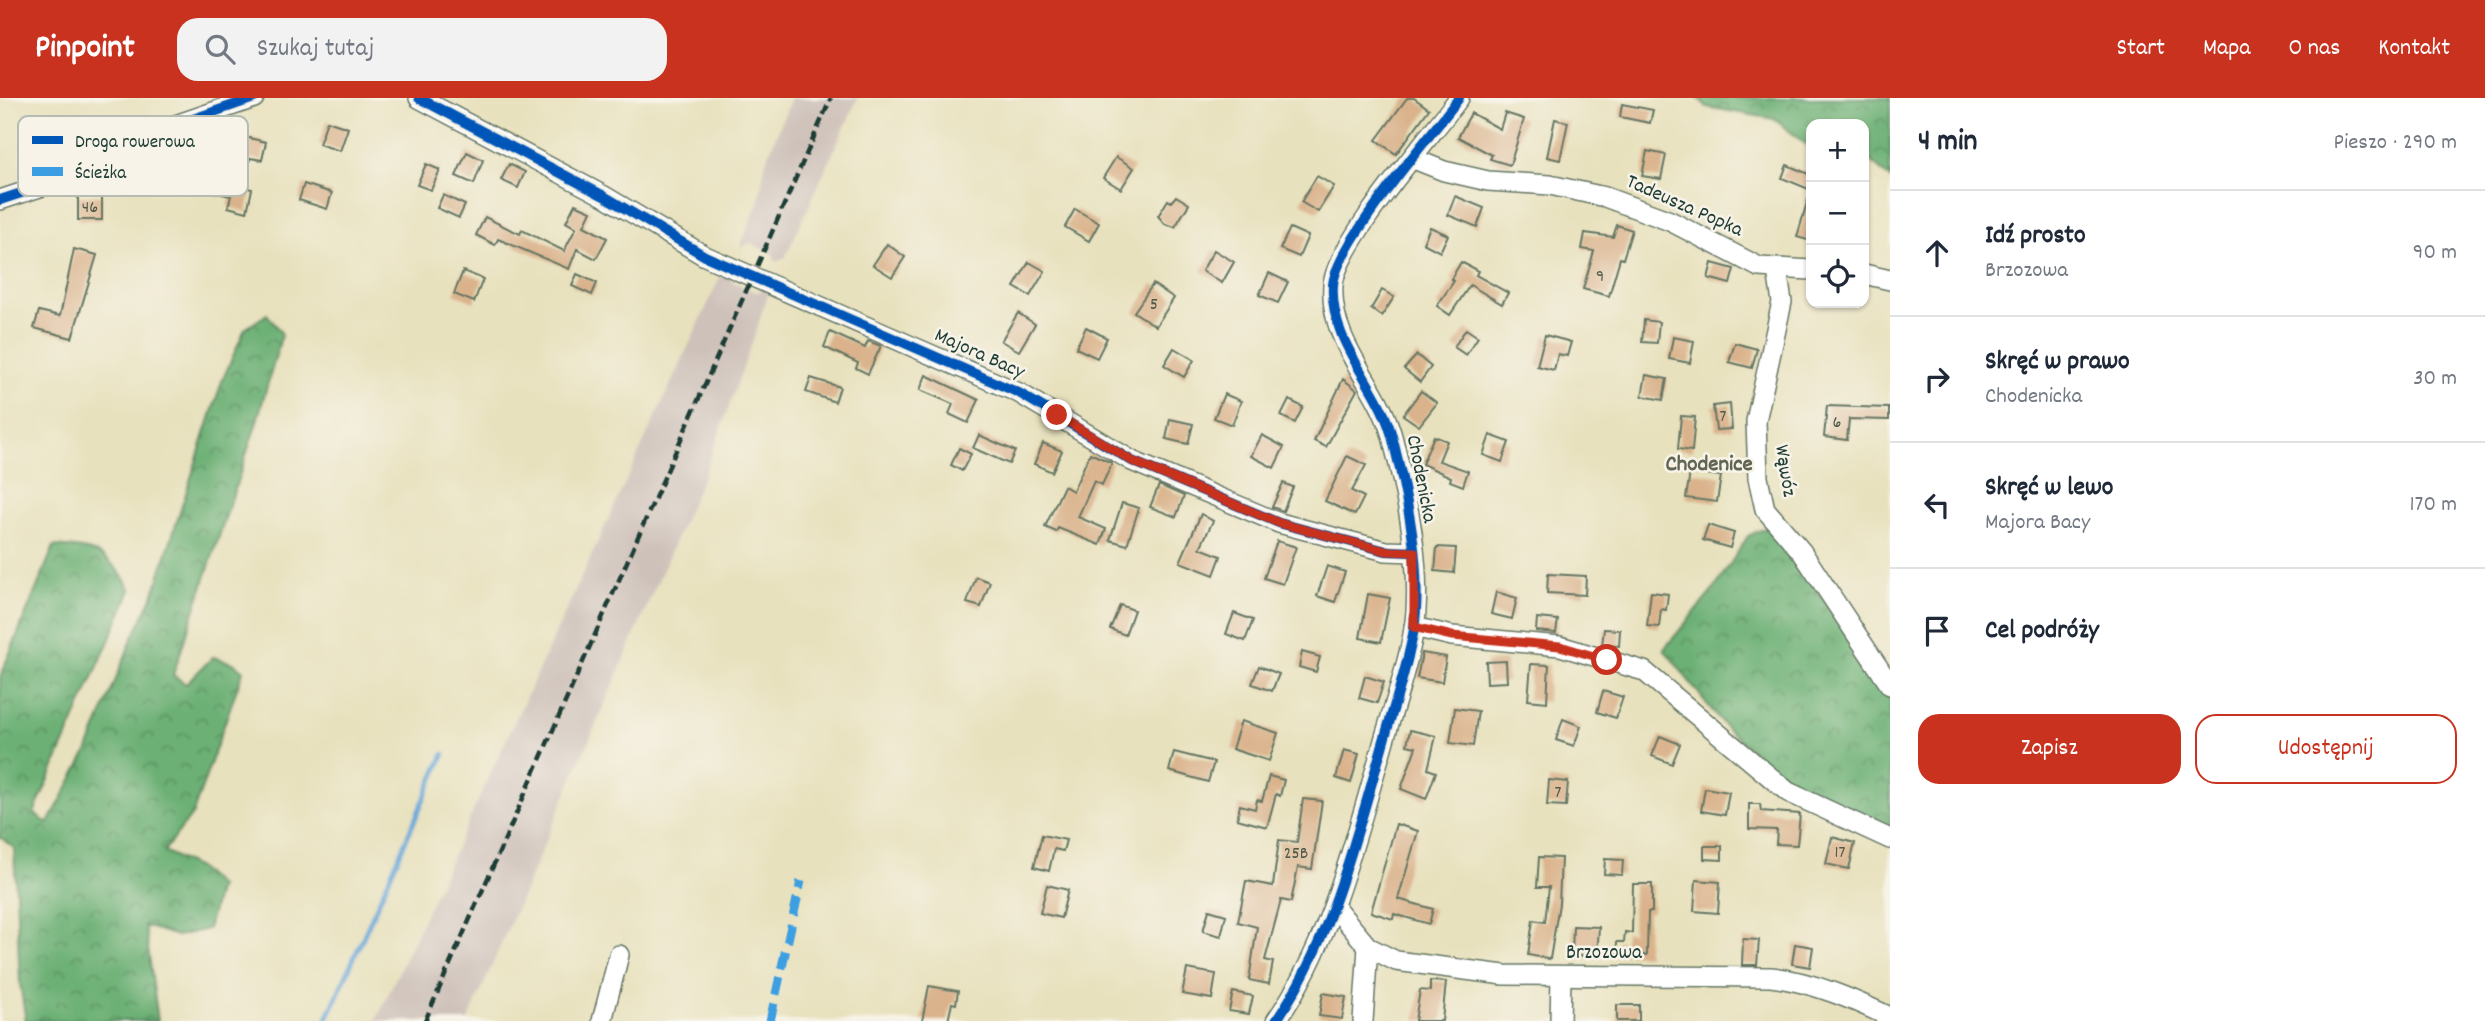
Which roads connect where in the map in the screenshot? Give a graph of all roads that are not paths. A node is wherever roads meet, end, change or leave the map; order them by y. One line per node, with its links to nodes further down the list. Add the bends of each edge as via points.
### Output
1 (254, 98): 4 (street)
2 (419, 98): 12 (street, Majora Bacy, via 604,196 677,242 1018,393 1132,461 1279,523 1386,551)
3 (1459, 98): 5 (street, Chodenicka)
4 (202, 116)
5 (1413, 159): 8 (street, Tadeusza Popka, via 1488,181 1550,185 1605,197 1670,221 1759,267); 12 (street, Chodenicka, via 1348,243 1333,283 1338,329 1393,437)
6 (18, 194): 7 (street)
7 (0, 200)
8 (1777, 270): 9 (street, Tadeusza Popka); 14 (street, Wąwóz, via 1782,303 1756,421 1758,478 1765,509 1802,552)
9 (1806, 270)
10 (1869, 275): 11 (street)
11 (1890, 280)
12 (1414, 552): 13 (street, Chodenicka)
13 (1414, 627): 15 (street, via 1452,636 1560,646 1644,671 1788,792); 16 (street, Chodenicka)
14 (1890, 685)
15 (1890, 839)
16 (1334, 906): 17 (street, Brzozowa); 22 (street, Chodenicka)
17 (1368, 947): 19 (street, Brzozowa, via 1396,961 1504,975); 23 (street)
18 (619, 955): 21 (street)
19 (1561, 977): 20 (street, Brzozowa, via 1788,979 1846,996); 24 (street)
20 (1890, 1017)
21 (602, 1021)
22 (1276, 1021)
23 (1363, 1021)
24 (1560, 1021)

